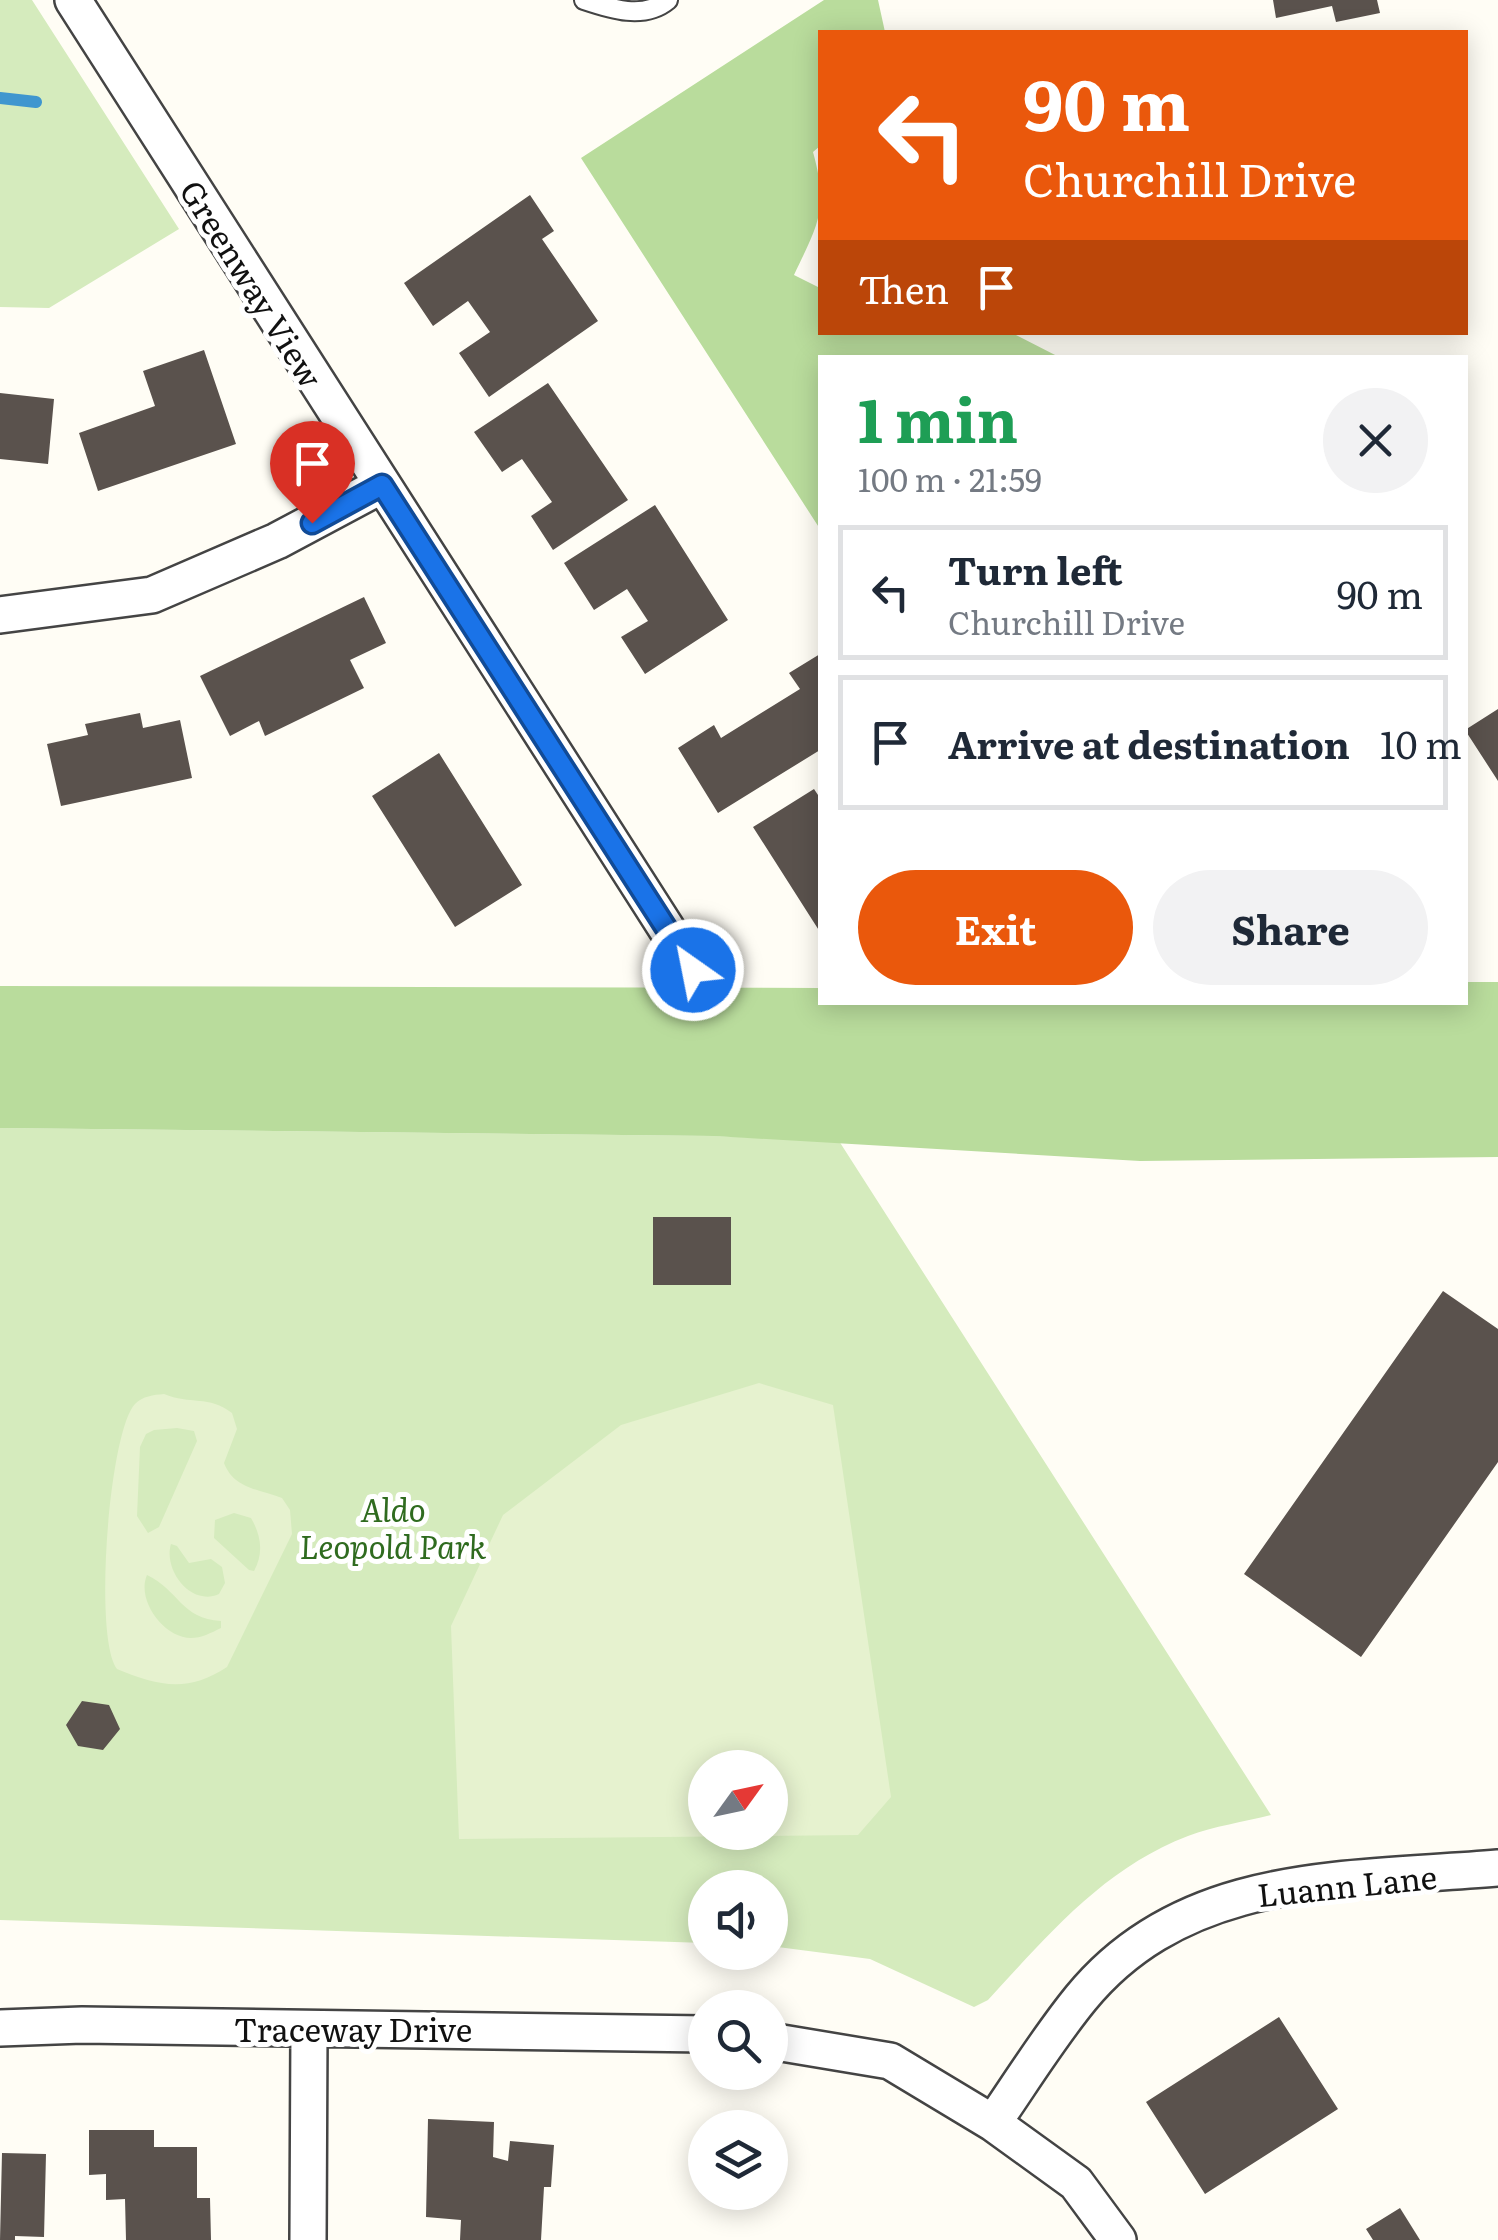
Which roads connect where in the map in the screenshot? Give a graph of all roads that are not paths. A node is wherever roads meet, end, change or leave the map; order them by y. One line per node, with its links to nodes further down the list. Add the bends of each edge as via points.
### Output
1 (73, 0): 4 (street, Greenway View)
2 (584, 0): 3 (lane, via 633,12)
3 (668, 0)
4 (382, 485): 5 (street, via 277,542 152,595); 6 (street, Greenway View)
5 (0, 615)
6 (693, 970)
7 (1498, 1868): 12 (street, Luann Lane, via 1250,1892 1197,1911 1140,1943 1083,1996)
8 (0, 2028): 9 (street, Traceway Drive)
9 (309, 2029): 10 (street, Traceway Drive); 13 (street)
10 (688, 2033)
11 (788, 2044): 12 (street, via 890,2061)
12 (992, 2122): 14 (street, via 1076,2183)
13 (308, 2240)
14 (1118, 2240)

